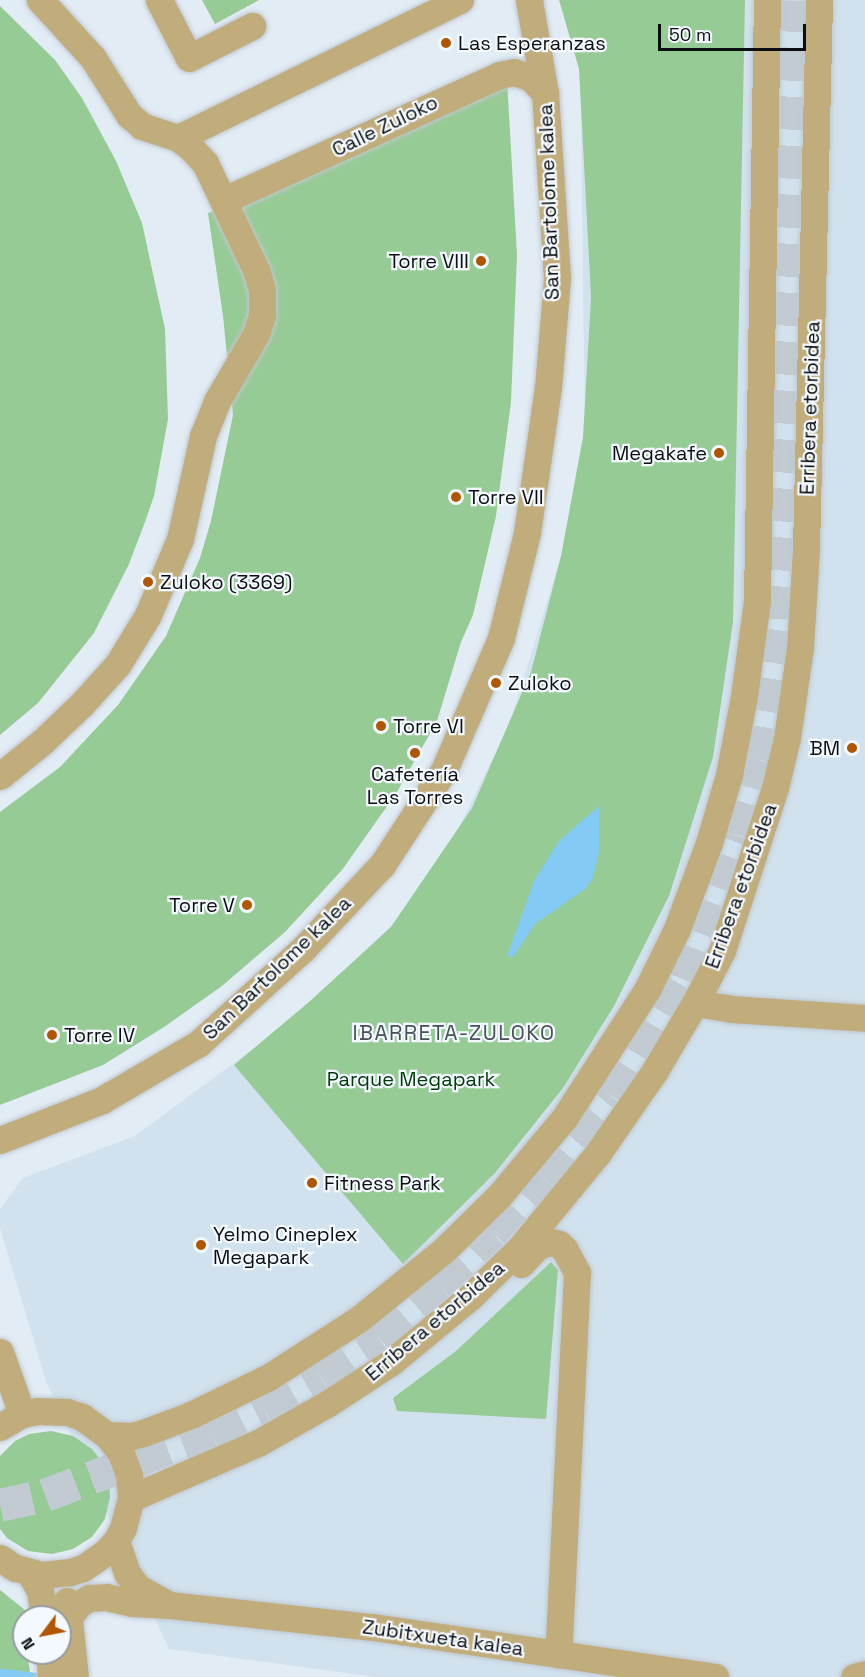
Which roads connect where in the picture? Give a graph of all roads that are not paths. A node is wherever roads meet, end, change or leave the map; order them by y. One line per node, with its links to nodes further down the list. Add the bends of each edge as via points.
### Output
1 (40, 0): 9 (street, via 93,58 129,115 142,126)
2 (159, 0): 7 (street, via 189,58)
3 (460, 0): 9 (street)
4 (529, 0): 8 (street, San Bartolome kalea)
5 (767, 0): 18 (street, via 757,601 729,775 677,929 646,990 565,1117 499,1196 443,1251 359,1319 268,1377 143,1433)
6 (819, 0): 12 (street, Erribera etorbidea, via 806,549 800,648 776,788 724,947)
7 (252, 26)
8 (544, 93): 10 (street, Calle Zuloko, via 531,78 514,72 499,75); 14 (street, San Bartolome kalea, via 557,278 548,388 530,511 501,638 444,770 382,865 303,949 199,1043 102,1100)
9 (178, 138): 10 (street, via 205,163)
10 (224, 201): 11 (street, via 257,272 262,315 203,436 180,539 148,615 118,664 74,712)
11 (0, 776)
12 (695, 1004): 13 (street); 16 (street, Erribera etorbidea, via 598,1153 541,1223 470,1297)
13 (865, 1018)
14 (0, 1140)
15 (0, 1352): 17 (street)
16 (390, 1363): 19 (street, Erribera etorbidea, via 258,1443); 28 (street, via 427,1348 477,1307 544,1242 559,1244 575,1264)
17 (11, 1421): 18 (street, via 37,1411 68,1412)
18 (107, 1435): 19 (street, via 121,1453)
19 (131, 1498): 20 (street)
20 (116, 1541): 23 (street, via 96,1560); 26 (street, Zubitxueta kalea, via 127,1573 137,1587)
21 (0, 1558): 22 (street)
22 (28, 1572): 23 (street); 24 (street)
23 (70, 1572): 25 (street)
24 (49, 1605)
25 (60, 1605)
26 (169, 1605): 27 (street, Zubitxueta kalea, via 98,1596); 28 (street, Zubitxueta kalea, via 374,1627)
27 (72, 1608)
28 (558, 1655): 30 (street, Zubitxueta kalea)
29 (865, 1674): 31 (street)
30 (715, 1677)
31 (854, 1677)

